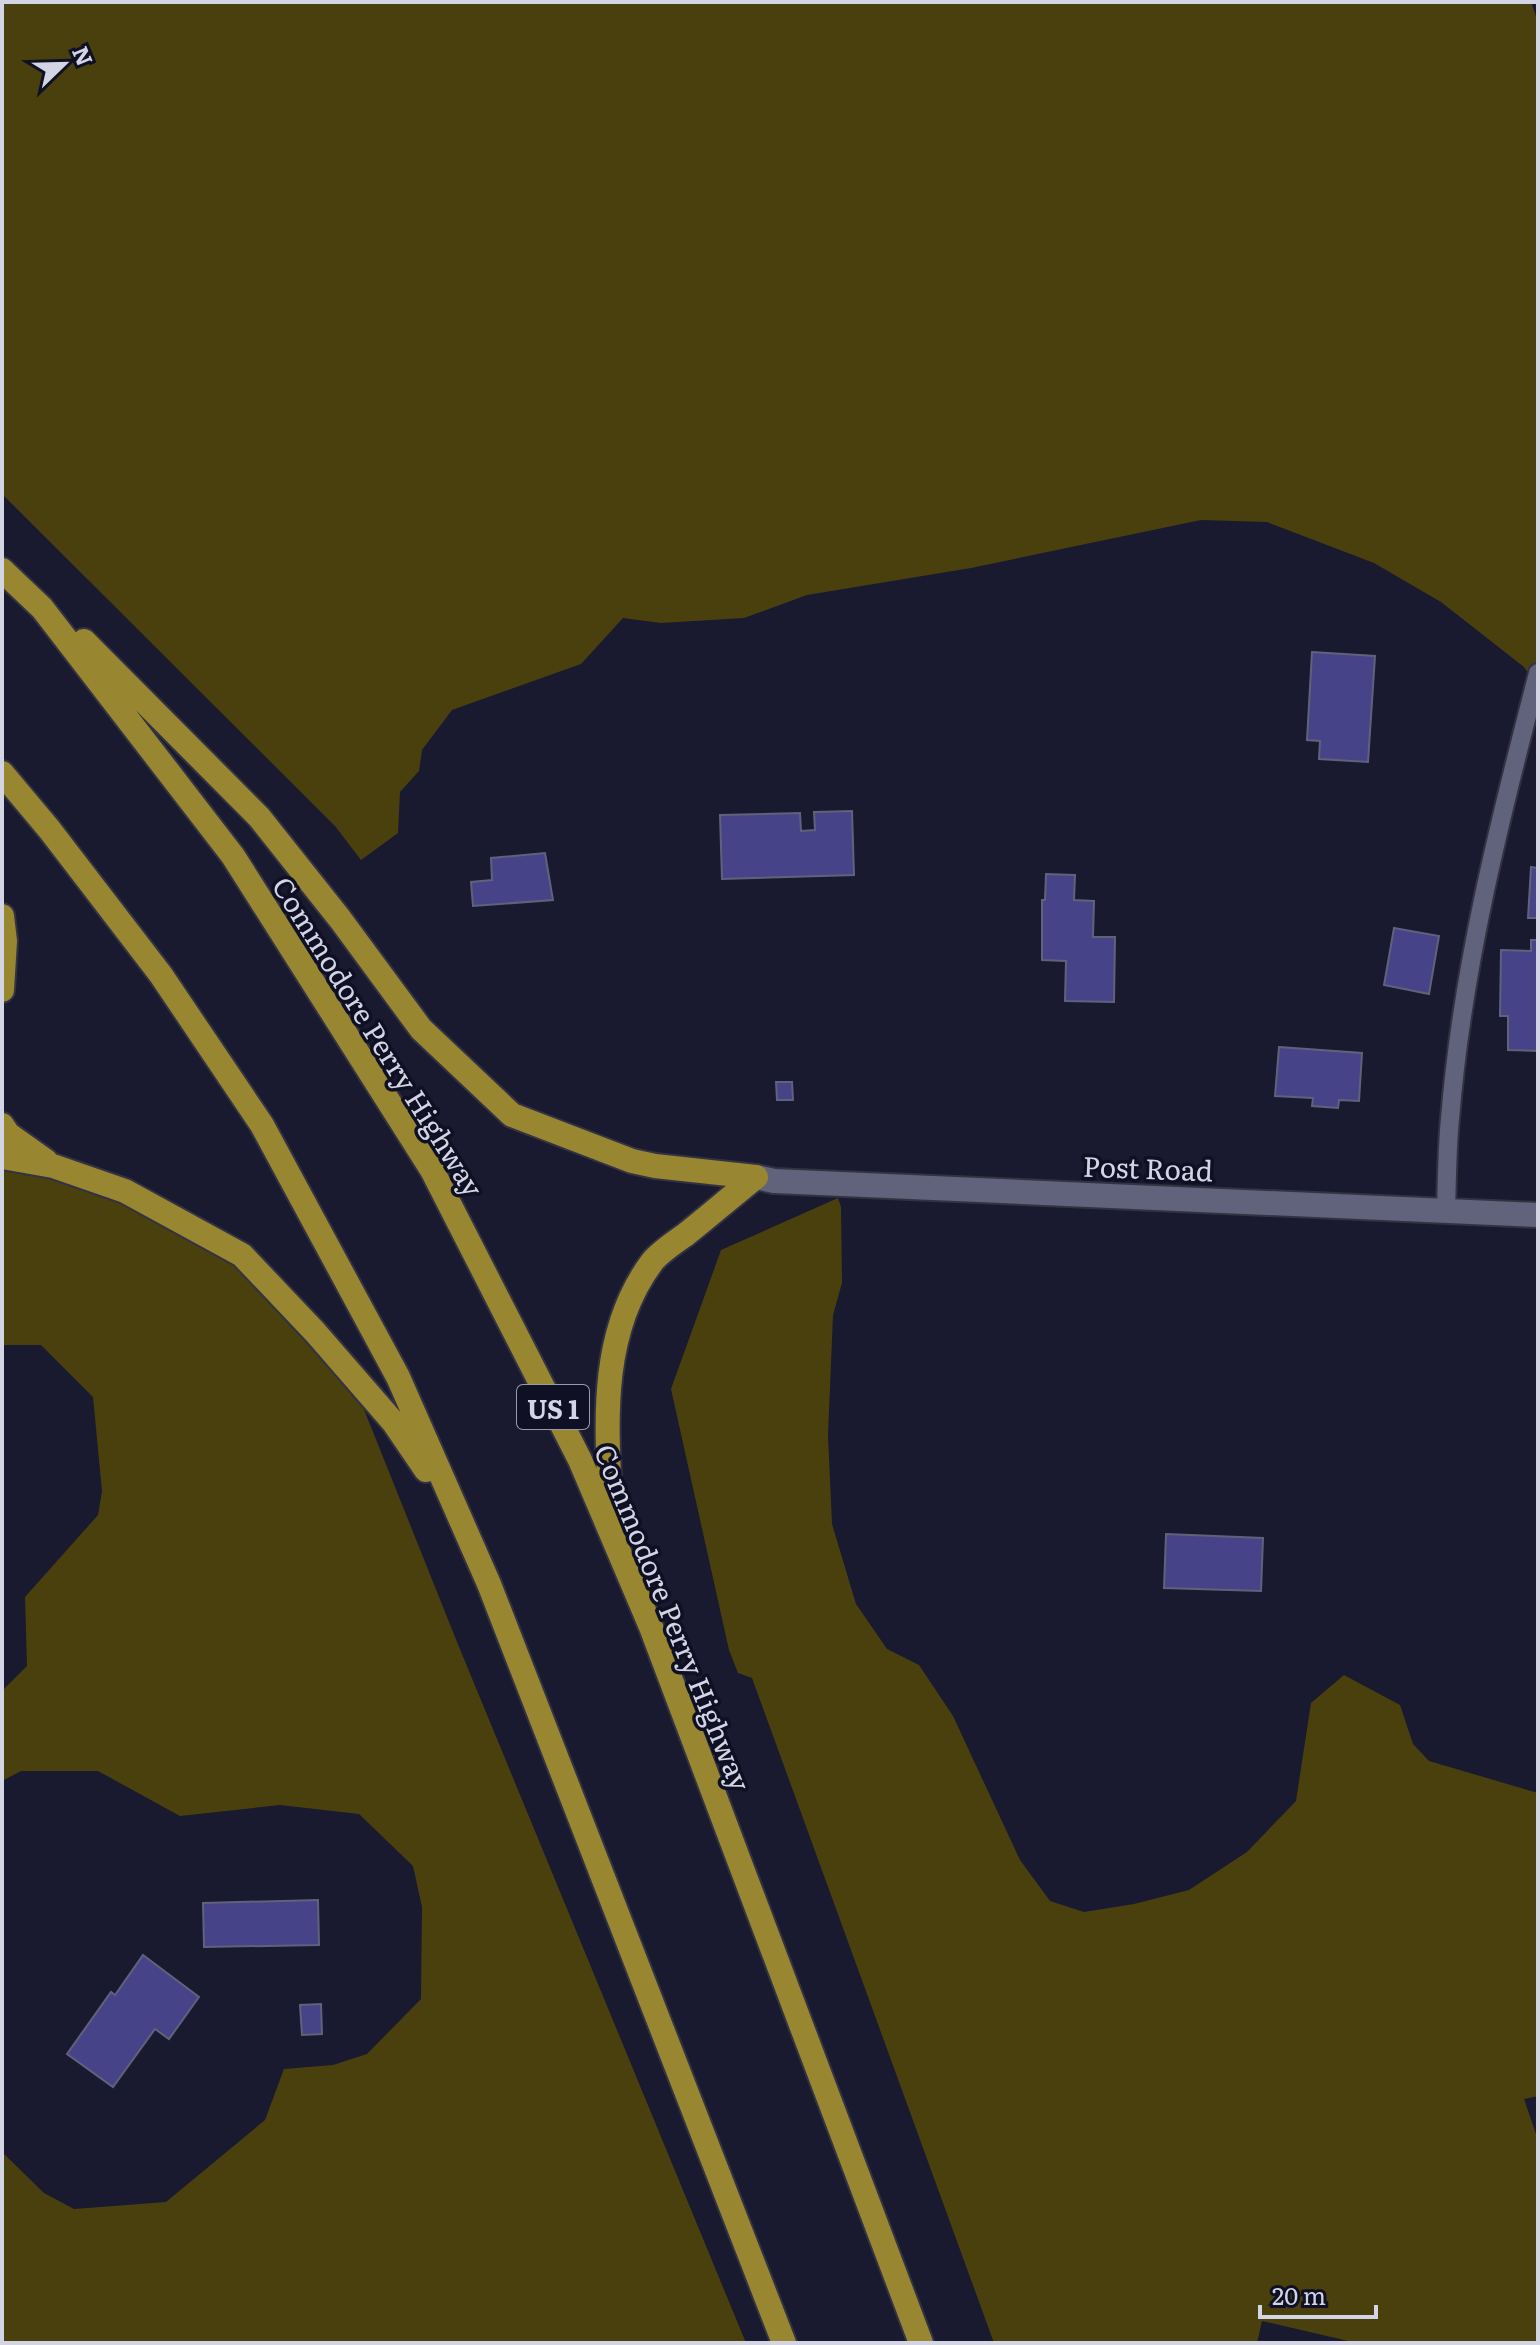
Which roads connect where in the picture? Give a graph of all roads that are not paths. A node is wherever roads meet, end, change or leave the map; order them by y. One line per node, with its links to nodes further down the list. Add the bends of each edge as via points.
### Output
1 (2, 570): 2 (highway, Commodore Perry Highway / US 1)
2 (42, 608): 10 (highway, via 74,631 259,817 421,1029 512,1115 632,1161); 14 (highway, Commodore Perry Highway / US 1, via 233,856 432,1170 580,1460)
3 (1538, 673): 11 (lane, via 1505,800 1467,986 1450,1119)
4 (2, 773): 13 (highway, via 161,975 262,1125 398,1377)
5 (2, 916): 6 (highway)
6 (2, 990)
7 (2, 1125): 9 (highway)
8 (2, 1157): 9 (highway)
9 (53, 1166): 13 (highway, via 125,1191 242,1255 394,1423)
10 (756, 1177): 11 (main road, Post Road); 14 (highway, via 653,1261 623,1312 607,1419)
11 (1446, 1210): 12 (main road, Post Road)
12 (1538, 1215)
13 (457, 1516): 15 (highway, via 489,1584)
14 (612, 1535): 16 (highway, Commodore Perry Highway / US 1)
15 (784, 2343)
16 (921, 2343)

